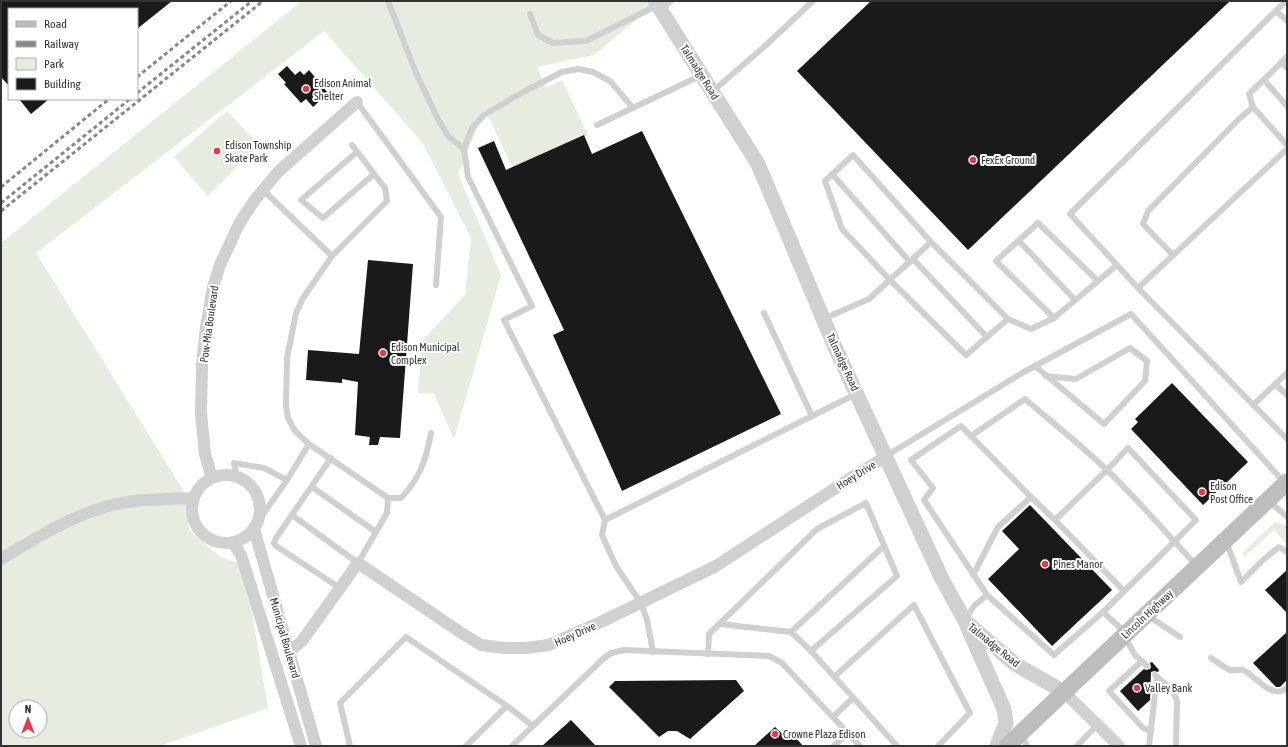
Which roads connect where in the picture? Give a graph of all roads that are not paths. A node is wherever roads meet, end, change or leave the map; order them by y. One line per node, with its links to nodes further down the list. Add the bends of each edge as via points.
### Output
1 (388, 1): 21 (lane, via 416,73 438,119 448,136)
2 (813, 1): 13 (lane, via 766,46)
3 (1286, 1): 5 (lane)
4 (661, 4): 6 (lane, via 586,41 553,43 538,35); 11 (street, Talmadge Road)
5 (1276, 11): 7 (lane); 32 (lane, via 1070,214)
6 (530, 14)
7 (1287, 21)
8 (1287, 57): 9 (lane)
9 (1281, 62): 10 (lane); 12 (lane)
10 (1287, 68)
11 (702, 75): 13 (street, Talmadge Road); 17 (lane)
12 (1264, 80): 15 (lane); 16 (lane, via 1250,94)
13 (713, 91): 40 (street, Talmadge Road, via 758,164)
14 (357, 102): 26 (street, Pow-Mia Boulevard, via 278,172); 35 (lane, via 441,216)
15 (1287, 106)
16 (1253, 107): 20 (lane); 29 (lane, via 1148,212 1143,224)
17 (633, 108): 18 (lane); 21 (lane, via 610,81 593,72 579,69 562,72 484,115 472,128)
18 (597, 125)
19 (352, 145): 23 (lane)
20 (1287, 145)
21 (464, 149): 69 (lane, via 468,177 532,306 504,320)
22 (1287, 149): 29 (lane)
23 (357, 152): 24 (lane); 24 (lane, via 301,200 323,218)
24 (374, 174): 30 (lane, via 385,188 387,201)
25 (832, 174): 28 (lane, via 853,155); 31 (lane); 33 (lane, via 825,181 842,229)
26 (263, 190): 30 (lane); 59 (street, Pow-Mia Boulevard, via 239,224 220,265 211,294 202,364 201,413 205,454)
27 (1018, 241): 34 (lane, via 1038,223); 37 (lane); 39 (lane, via 996,260)
28 (931, 242): 31 (lane); 41 (lane)
29 (1173, 255): 36 (lane)
30 (332, 256): 54 (lane, via 303,298 296,313 287,358 288,418 295,431)
31 (912, 260): 33 (lane); 42 (lane)
32 (1117, 265): 34 (lane); 36 (lane)
33 (890, 280): 40 (lane, via 869,299); 42 (lane, via 966,355)
34 (1098, 281): 37 (lane)
35 (436, 285)
36 (1138, 288): 49 (lane)
37 (1075, 300): 39 (lane)
38 (764, 313): 50 (lane)
39 (1054, 318): 41 (lane, via 1031,329)
40 (823, 319): 47 (street, Talmadge Road)
41 (1008, 319): 42 (lane)
42 (987, 337)
43 (1035, 366): 45 (lane); 55 (lane); 61 (lane, via 1131,314)
44 (1287, 373): 46 (lane)
45 (1046, 376): 45 (lane, via 1104,424 1145,381 1147,360 1130,348 1076,379)
46 (1275, 384): 48 (lane); 49 (lane)
47 (857, 394): 50 (lane); 55 (street, Talmadge Road)
48 (1287, 395)
49 (1253, 404): 53 (lane)
50 (812, 416): 69 (lane)
51 (431, 434): 65 (lane, via 421,471 410,489 401,498)
52 (971, 436): 57 (lane, via 1025,399); 63 (lane); 81 (lane, via 961,426 911,460 933,488 924,500)
53 (1287, 439)
54 (309, 444): 56 (lane); 60 (lane)
55 (886, 457): 85 (street, Hoey Drive, via 716,566); 88 (street, Talmadge Road, via 941,577)
56 (331, 458): 62 (lane); 65 (lane)
57 (1107, 470): 70 (lane); 74 (lane); 74 (lane, via 1128,448 1196,520)
58 (237, 476): 59 (street); 60 (lane, via 234,463 264,468); 71 (street, via 249,484 259,499 261,509)
59 (212, 478): 64 (street, via 198,489)
60 (287, 480): 71 (lane)
61 (1286, 483): 66 (main road, Lincoln Highway)
62 (312, 487): 67 (lane); 72 (lane)
63 (1031, 497): 70 (lane); 81 (lane, via 998,527)
64 (194, 498): 75 (street, via 194,520 203,535 216,542); 78 (street, via 136,501 97,510 65,522)
65 (388, 498): 72 (lane, via 387,513)
66 (1268, 500): 68 (lane); 73 (main road, Lincoln Highway)
67 (292, 515): 79 (lane); 82 (lane, via 274,543)
68 (1287, 517)
69 (605, 520): 85 (lane, via 602,535 616,566)
70 (1055, 520): 83 (lane)
71 (256, 525): 75 (street, via 249,535); 94 (street, Municipal Boulevard)
72 (376, 532): 79 (lane)
73 (1226, 540): 77 (lane, via 1240,582 1279,547); 80 (main road, Lincoln Highway)
74 (1174, 541): 80 (lane); 83 (lane)
75 (233, 543): 112 (street, Municipal Boulevard, via 241,556)
76 (884, 546): 89 (lane, via 866,503 817,529); 90 (lane); 93 (lane, via 897,576)
77 (1287, 552)
78 (1, 559)
79 (358, 563): 82 (street); 85 (street, Hoey Drive, via 481,645 526,648 549,645)
80 (1197, 566): 87 (main road, Lincoln Highway)
81 (973, 575): 84 (lane)
82 (340, 588): 94 (street, via 302,641)
83 (1124, 591): 86 (lane)
84 (987, 596): 86 (lane, via 1054,655); 88 (lane, via 974,606)
85 (641, 603): 95 (lane)
86 (1103, 612): 91 (lane)
87 (1146, 614): 91 (main road, Lincoln Highway); 92 (lane)
88 (965, 621): 102 (street, Talmadge Road, via 1015,664); 121 (street, via 1004,709 1006,723)
89 (720, 624): 90 (lane); 96 (lane, via 709,634)
90 (791, 632): 93 (lane)
91 (1125, 634): 98 (lane, via 1135,654); 102 (main road, Lincoln Highway)
92 (1180, 637)
93 (811, 651): 100 (lane)
94 (289, 652): 113 (street, Municipal Boulevard)
95 (654, 652): 96 (lane); 107 (lane, via 624,650 611,653)
96 (708, 654): 105 (lane, via 769,656 775,659 782,663)
97 (1211, 658): 101 (lane, via 1232,670 1242,670 1277,692)
98 (1142, 661): 99 (lane); 108 (lane, via 1109,691 1143,728)
99 (1147, 666)
100 (834, 677): 103 (lane); 120 (lane, via 914,604 970,713)
101 (1287, 688)
102 (1064, 692): 106 (street); 110 (main road, Lincoln Highway)
103 (853, 698): 105 (lane); 119 (lane)
104 (507, 706): 107 (lane); 114 (lane, via 406,637 340,703); 115 (lane)
105 (833, 717): 109 (lane)
106 (1097, 725): 123 (lane); 124 (street)
107 (533, 726): 111 (lane)
108 (1151, 731): 125 (lane); 126 (lane, via 1156,676 1172,690 1177,701)
109 (848, 733): 117 (lane); 118 (lane)
110 (1024, 739): 122 (main road, Lincoln Highway)
111 (518, 743): 116 (lane)
112 (301, 746)
113 (316, 746)
114 (350, 746)
115 (466, 746)
116 (512, 746)
117 (834, 746)
118 (860, 746)
119 (897, 746)
120 (938, 746)
121 (997, 746)
122 (1007, 746)
123 (1077, 746)
124 (1118, 746)
125 (1149, 746)
126 (1176, 746)

